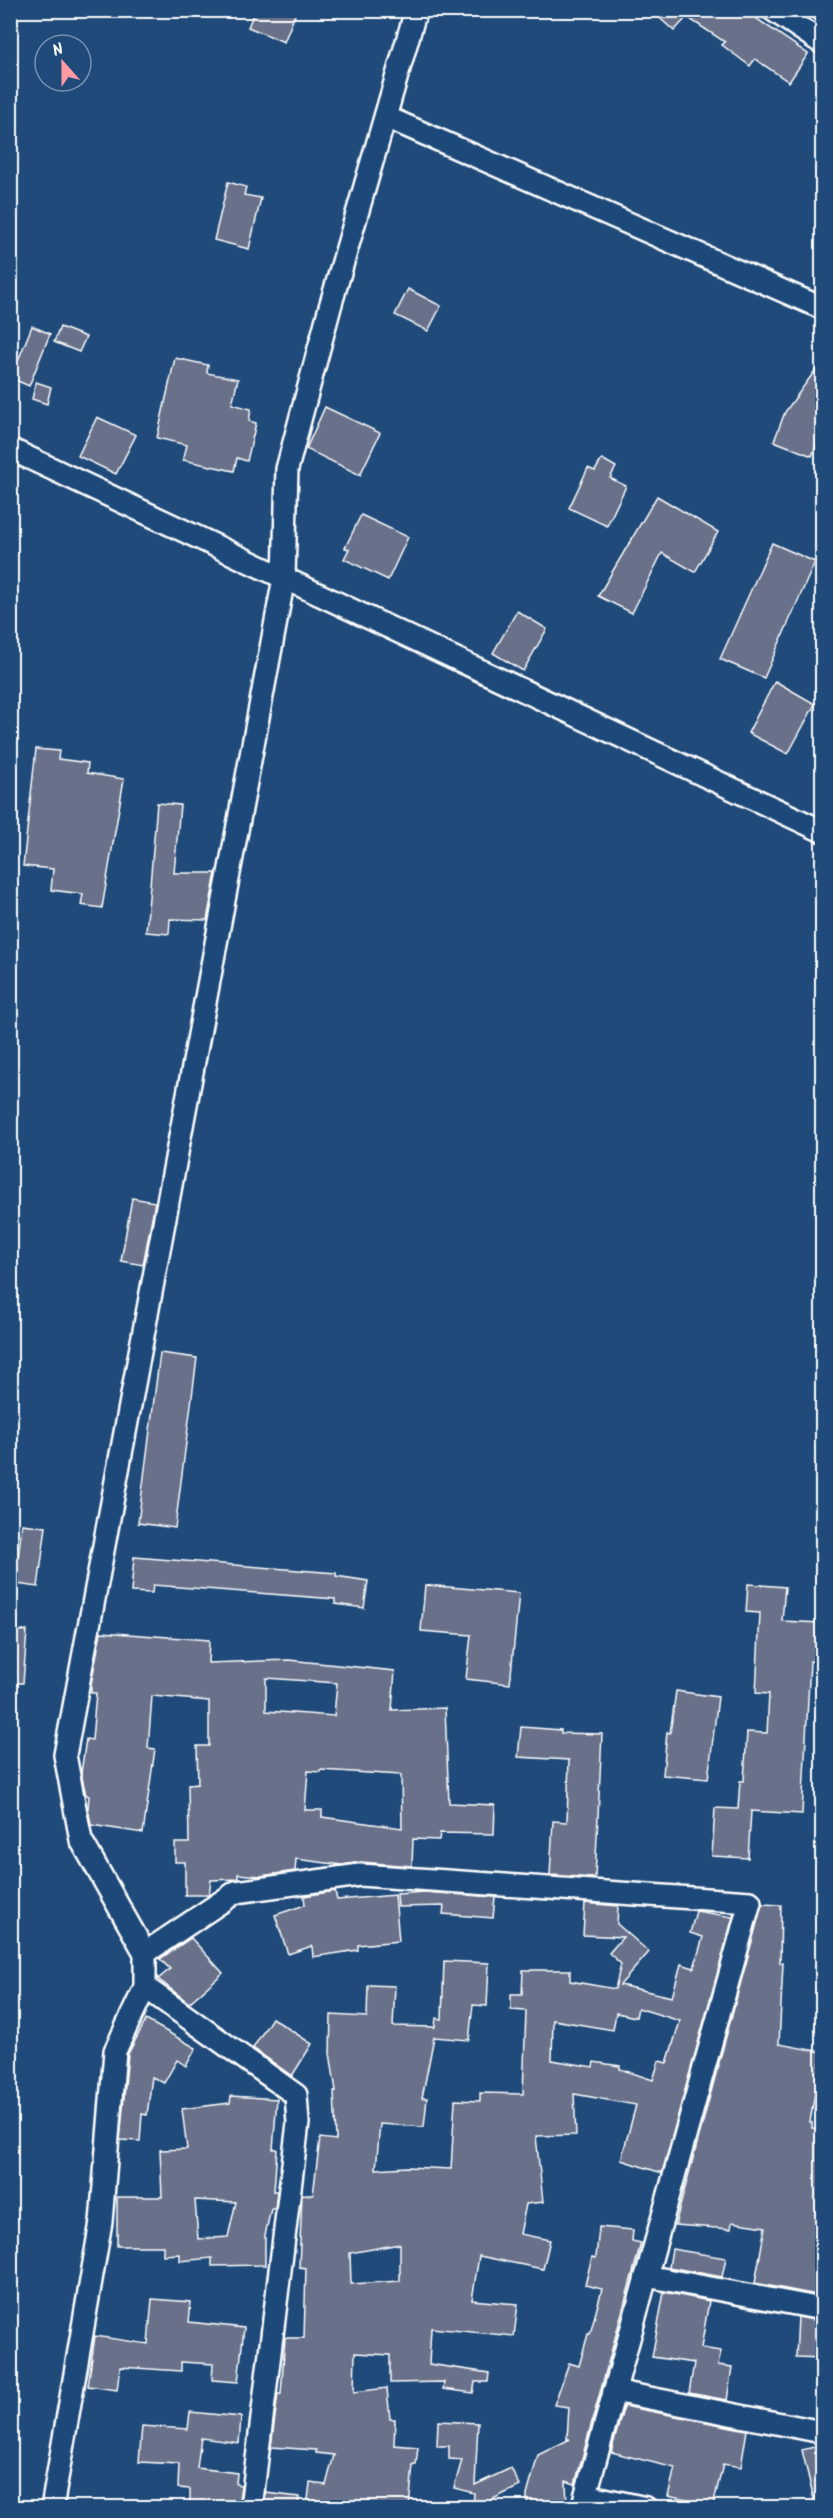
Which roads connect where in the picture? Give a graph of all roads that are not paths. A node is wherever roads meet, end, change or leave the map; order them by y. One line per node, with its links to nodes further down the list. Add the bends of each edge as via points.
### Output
1 (416, 10): 4 (street)
2 (773, 10): 3 (street)
3 (822, 43)
4 (386, 117): 5 (street); 7 (street, via 287,469)
5 (822, 308)
6 (10, 449): 7 (street)
7 (284, 578): 8 (street); 9 (street, via 65,1755 81,1840)
8 (822, 831)
9 (145, 1953): 10 (street); 11 (street, via 236,1892 360,1875 750,1902)
10 (145, 1987): 16 (street, via 115,2051 101,2223); 17 (street, via 296,2095 298,2123)
11 (646, 2276): 12 (street); 13 (street)
12 (822, 2309)
13 (614, 2391): 14 (street); 15 (street)
14 (822, 2432)
15 (584, 2501): 18 (street)
16 (52, 2508)
17 (251, 2508)
18 (646, 2508)

